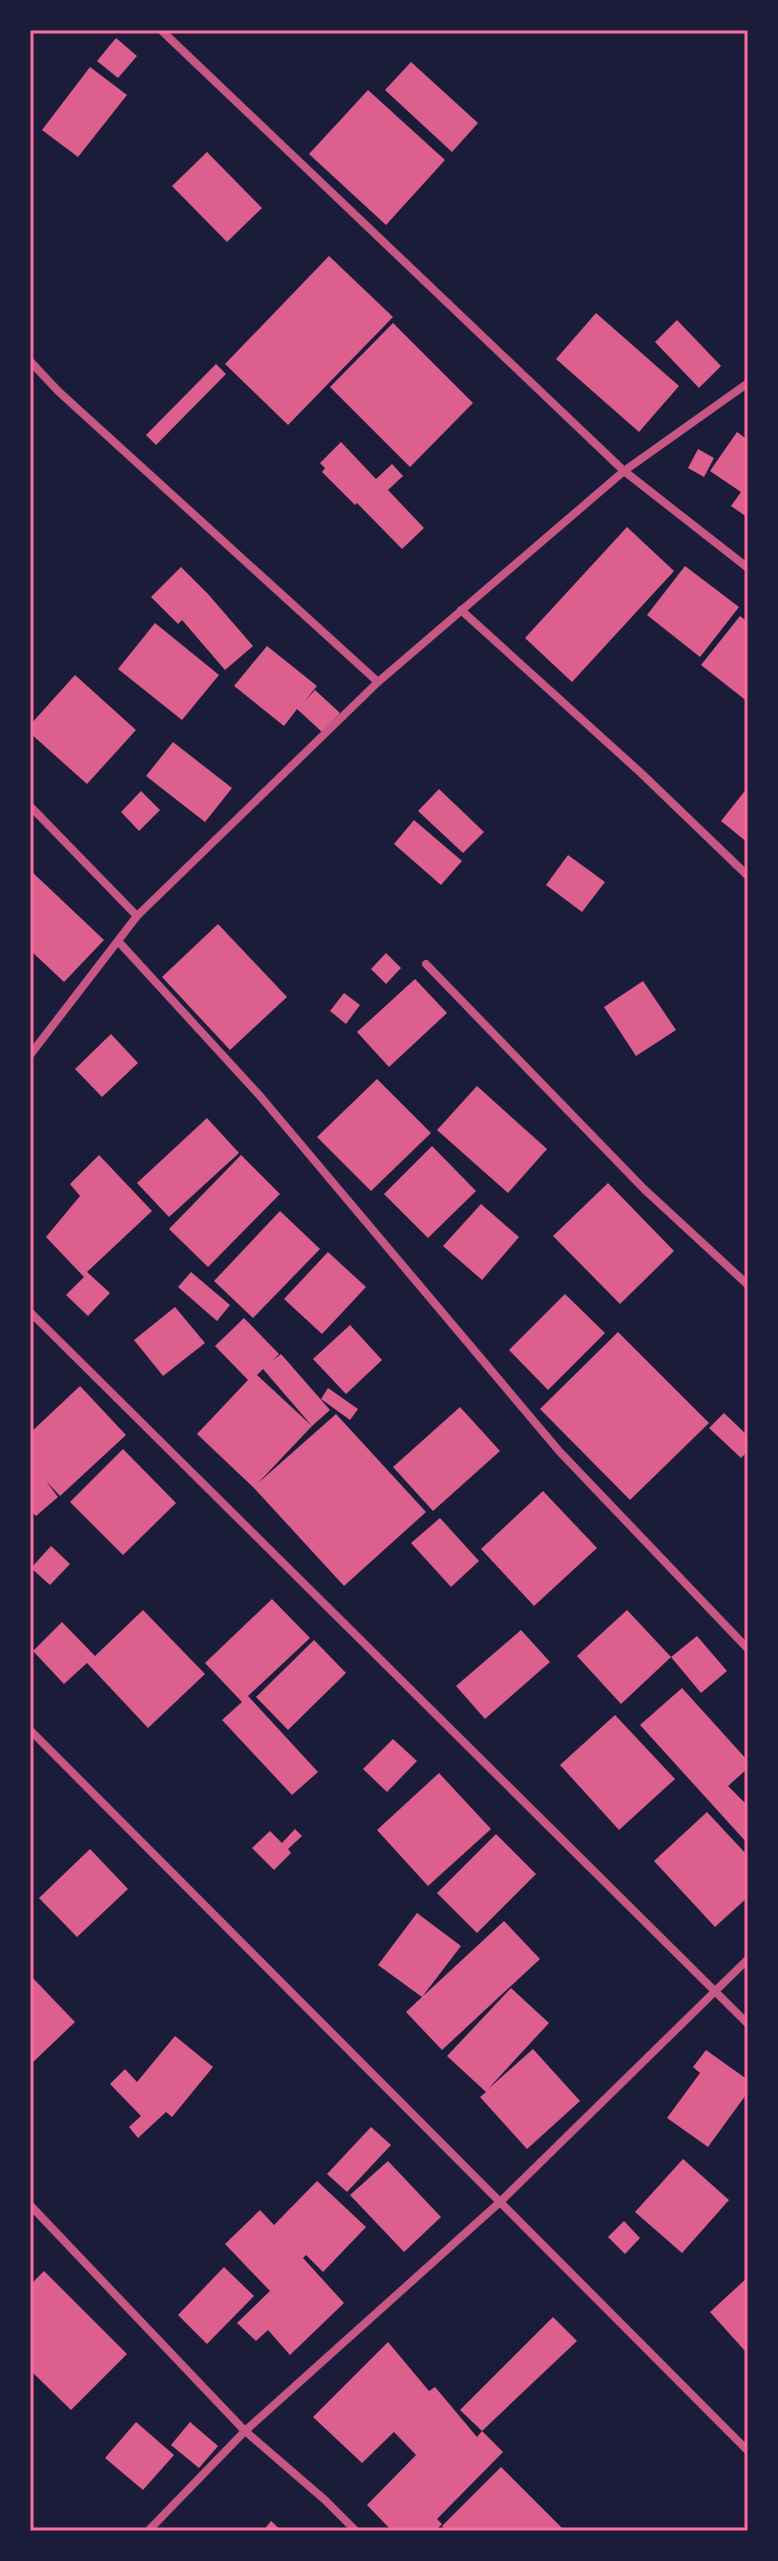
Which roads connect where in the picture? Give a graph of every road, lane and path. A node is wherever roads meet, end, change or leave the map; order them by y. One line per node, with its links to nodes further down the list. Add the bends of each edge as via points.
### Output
1 (161, 30): 4 (street)
2 (30, 361): 7 (street)
3 (748, 383): 4 (street)
4 (624, 471): 5 (street); 6 (street)
5 (748, 568)
6 (461, 610): 7 (street); 9 (street)
7 (378, 682): 10 (street)
8 (30, 806): 10 (street)
9 (748, 876)
10 (137, 916): 11 (street)
11 (118, 941): 13 (street); 16 (street, via 260,1096 559,1451)
12 (426, 964): 14 (street, via 644,1189)
13 (30, 1055)
14 (748, 1285)
15 (30, 1312): 19 (street)
16 (748, 1649)
17 (30, 1730): 21 (street)
18 (748, 1959): 19 (street)
19 (714, 1990): 20 (street); 21 (street)
20 (748, 2024)
21 (500, 2202): 23 (street); 24 (street)
22 (30, 2205): 23 (street)
23 (245, 2431): 25 (street); 26 (street)
24 (748, 2451)
25 (148, 2531)
26 (356, 2531)

